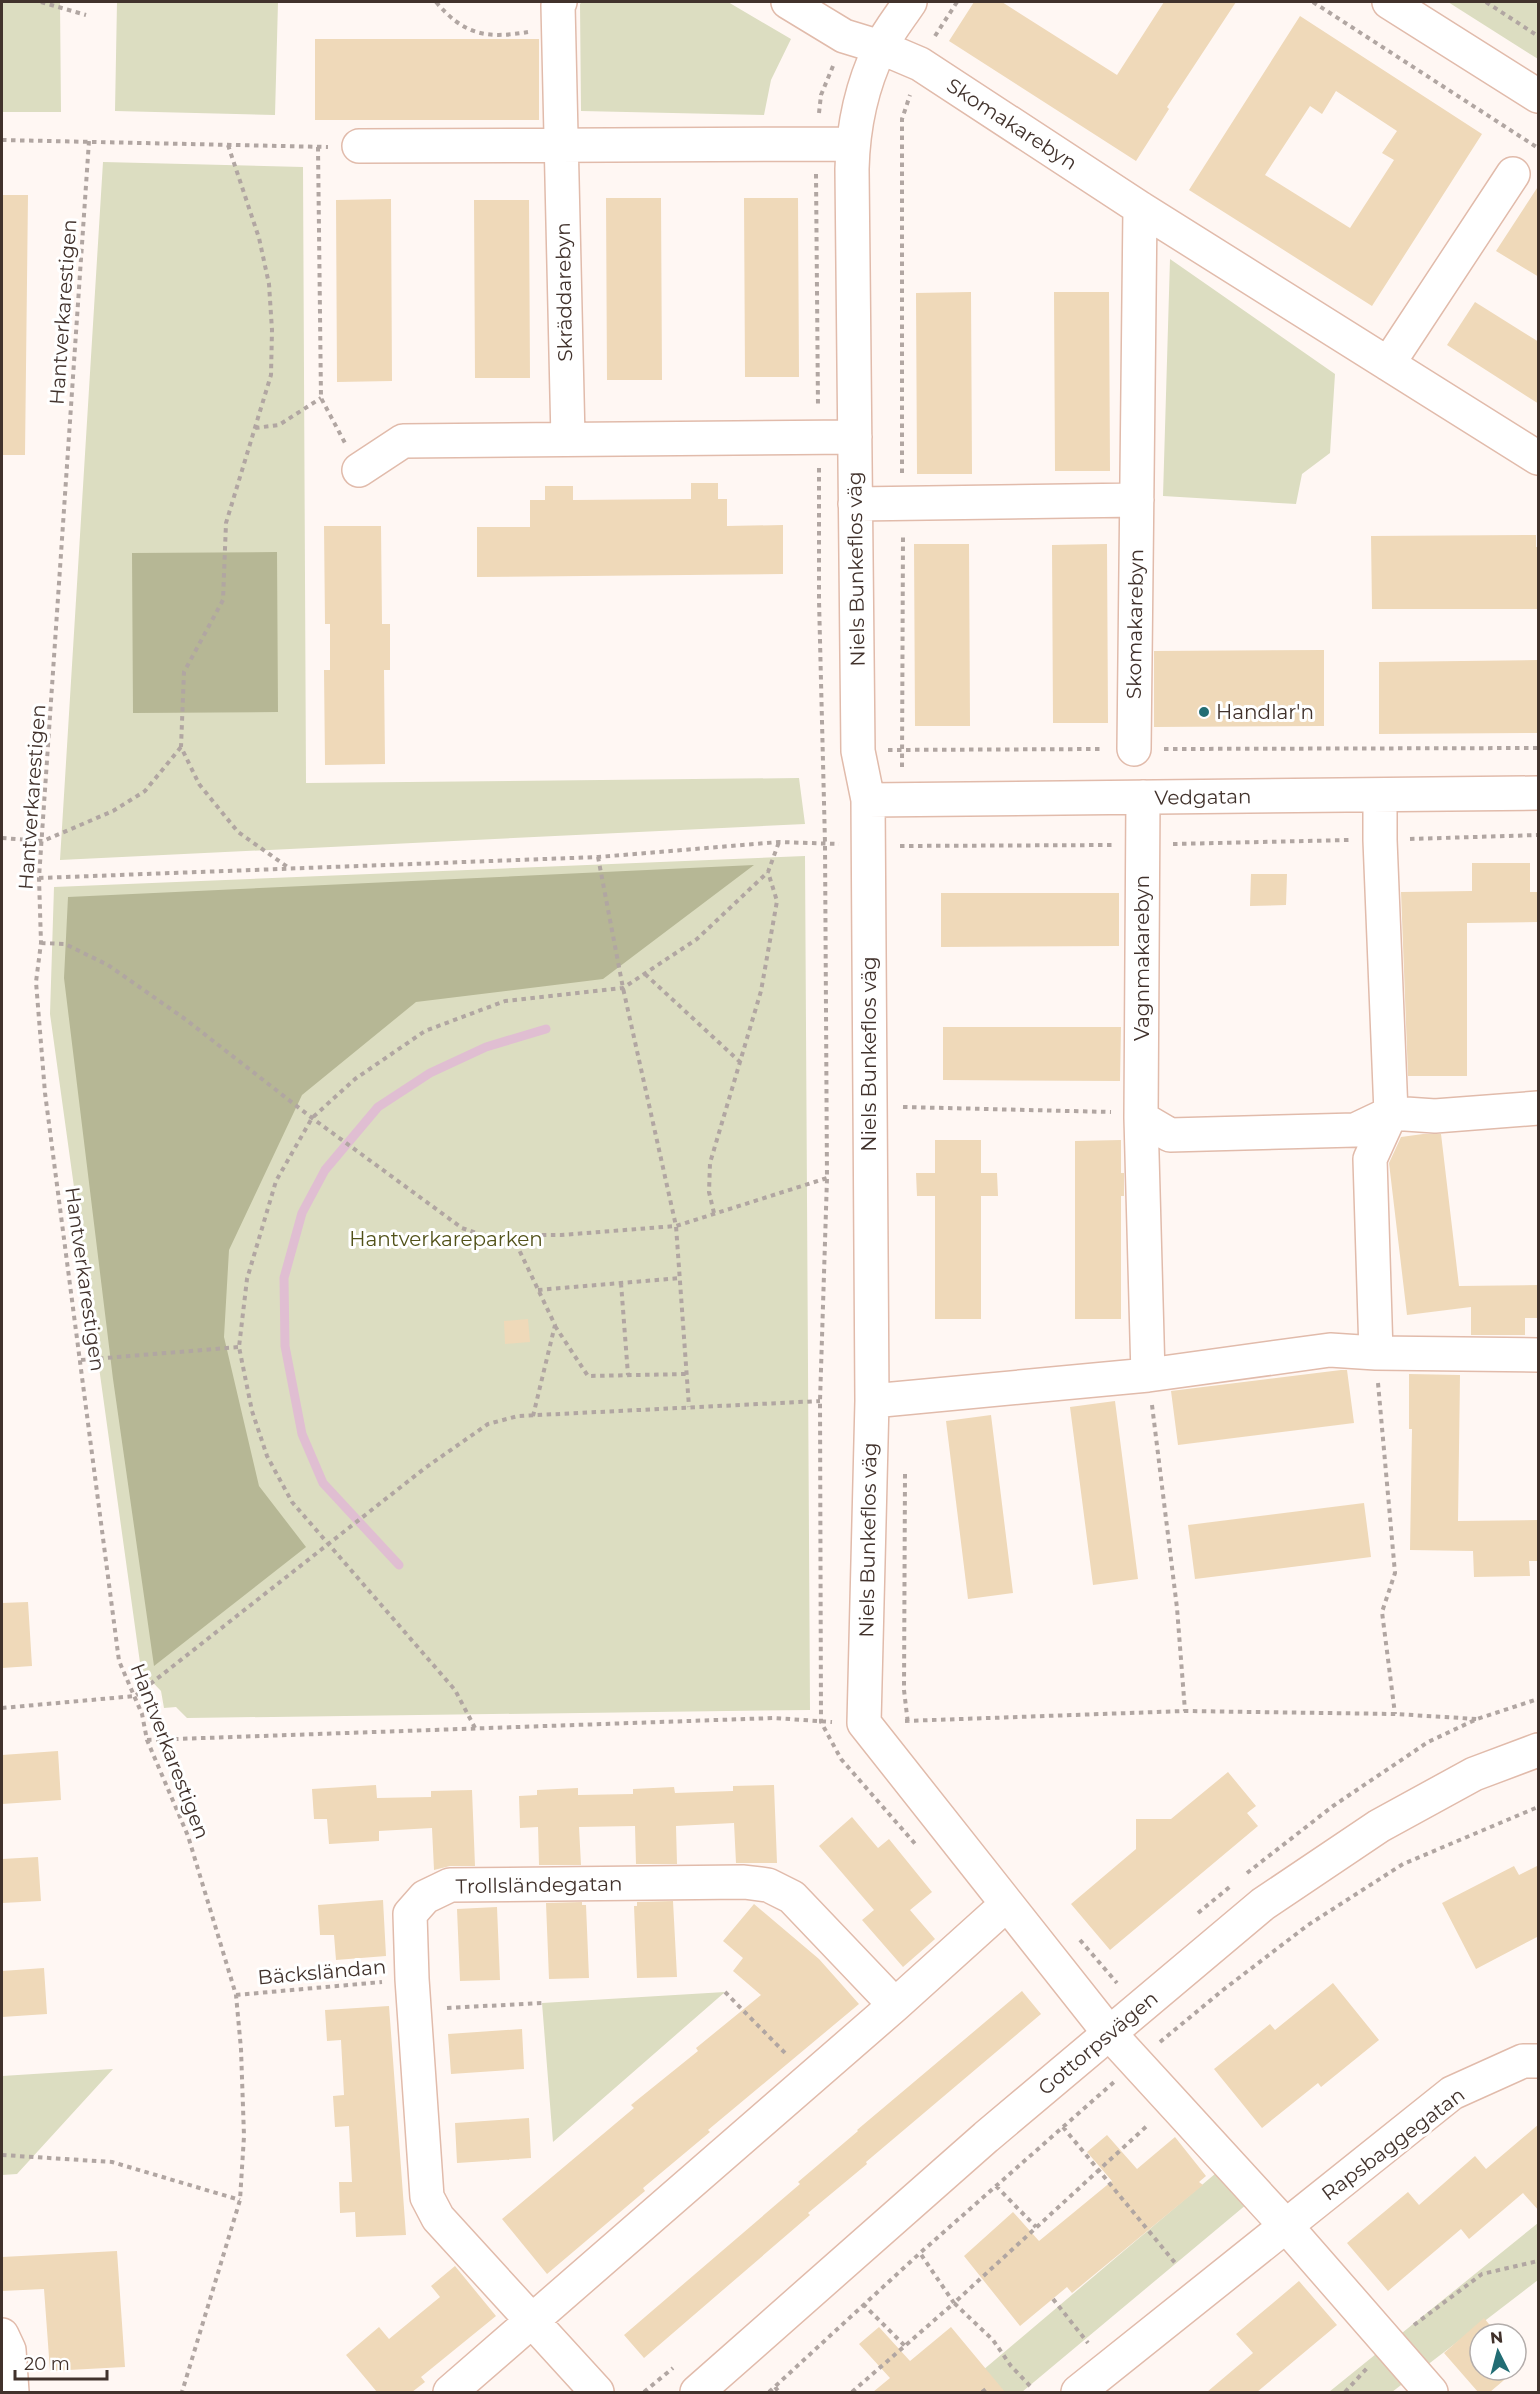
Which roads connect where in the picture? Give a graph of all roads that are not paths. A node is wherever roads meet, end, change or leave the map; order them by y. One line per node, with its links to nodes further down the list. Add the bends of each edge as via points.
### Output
1 (788, 2): 5 (street, via 844,36)
2 (910, 2): 5 (street, Niels Bunkeflos väg)
3 (1389, 2): 6 (street)
4 (559, 14): 8 (street, Skräddarebyn)
5 (880, 47): 7 (street, Niels Bunkeflos väg, via 865,89); 11 (street, Skomakarebyn, via 920,64)
6 (1539, 96)
7 (853, 144): 8 (street); 13 (street, Niels Bunkeflos väg)
8 (561, 145): 9 (street); 14 (street, Skräddarebyn)
9 (359, 146)
10 (1513, 174): 12 (street)
11 (1140, 208): 12 (street, Skomakarebyn); 17 (street, Skomakarebyn)
12 (1388, 364): 15 (street, Skomakarebyn)
13 (855, 437): 14 (street); 18 (street, Niels Bunkeflos väg)
14 (568, 439): 16 (street, via 403,441)
15 (1539, 458)
16 (359, 470)
17 (1137, 500): 18 (street); 19 (street, Skomakarebyn)
18 (855, 504): 23 (street, Niels Bunkeflos väg, via 858,751)
19 (1134, 749)
20 (1539, 793): 21 (street, Vedgatan)
21 (1380, 795): 22 (street, Vedgatan); 25 (street)
22 (1143, 797): 23 (street, Vedgatan); 26 (street, Vagnmakarebyn)
23 (868, 800): 30 (street, Niels Bunkeflos väg)
24 (1539, 1108): 25 (street, via 1435,1116)
25 (1391, 1113): 26 (street, via 1355,1130 1170,1135); 27 (street, via 1370,1159)
26 (1141, 1118): 29 (street, Vagnmakarebyn)
27 (1376, 1353): 28 (street); 29 (street, via 1330,1350)
28 (1539, 1355)
29 (1148, 1375): 30 (street)
30 (872, 1401): 32 (street, Niels Bunkeflos väg, via 864,1723)
31 (1539, 1750): 34 (street, Gottorpsvägen, via 1474,1774 1379,1826 1263,1904)
32 (1007, 1904): 33 (street); 34 (street)
33 (895, 2005): 37 (street); 37 (street, Trollsländegatan, via 792,1897 768,1884 450,1885 424,1897 410,1914 427,2197 438,2218)
34 (1110, 2034): 36 (street); 42 (street, Gottorpsvägen, via 986,2137)
35 (1539, 2061): 36 (street, Rapsbaggegatan, via 1523,2061 1452,2093)
36 (1286, 2226): 43 (street, Rapsbaggegatan); 44 (street)
37 (532, 2320): 40 (street); 41 (street, Trollsländegatan)
38 (2, 2335): 39 (street, via 9,2350)
39 (12, 2392)
40 (450, 2392)
41 (597, 2392)
42 (697, 2392)
43 (1078, 2392)
44 (1431, 2392)

